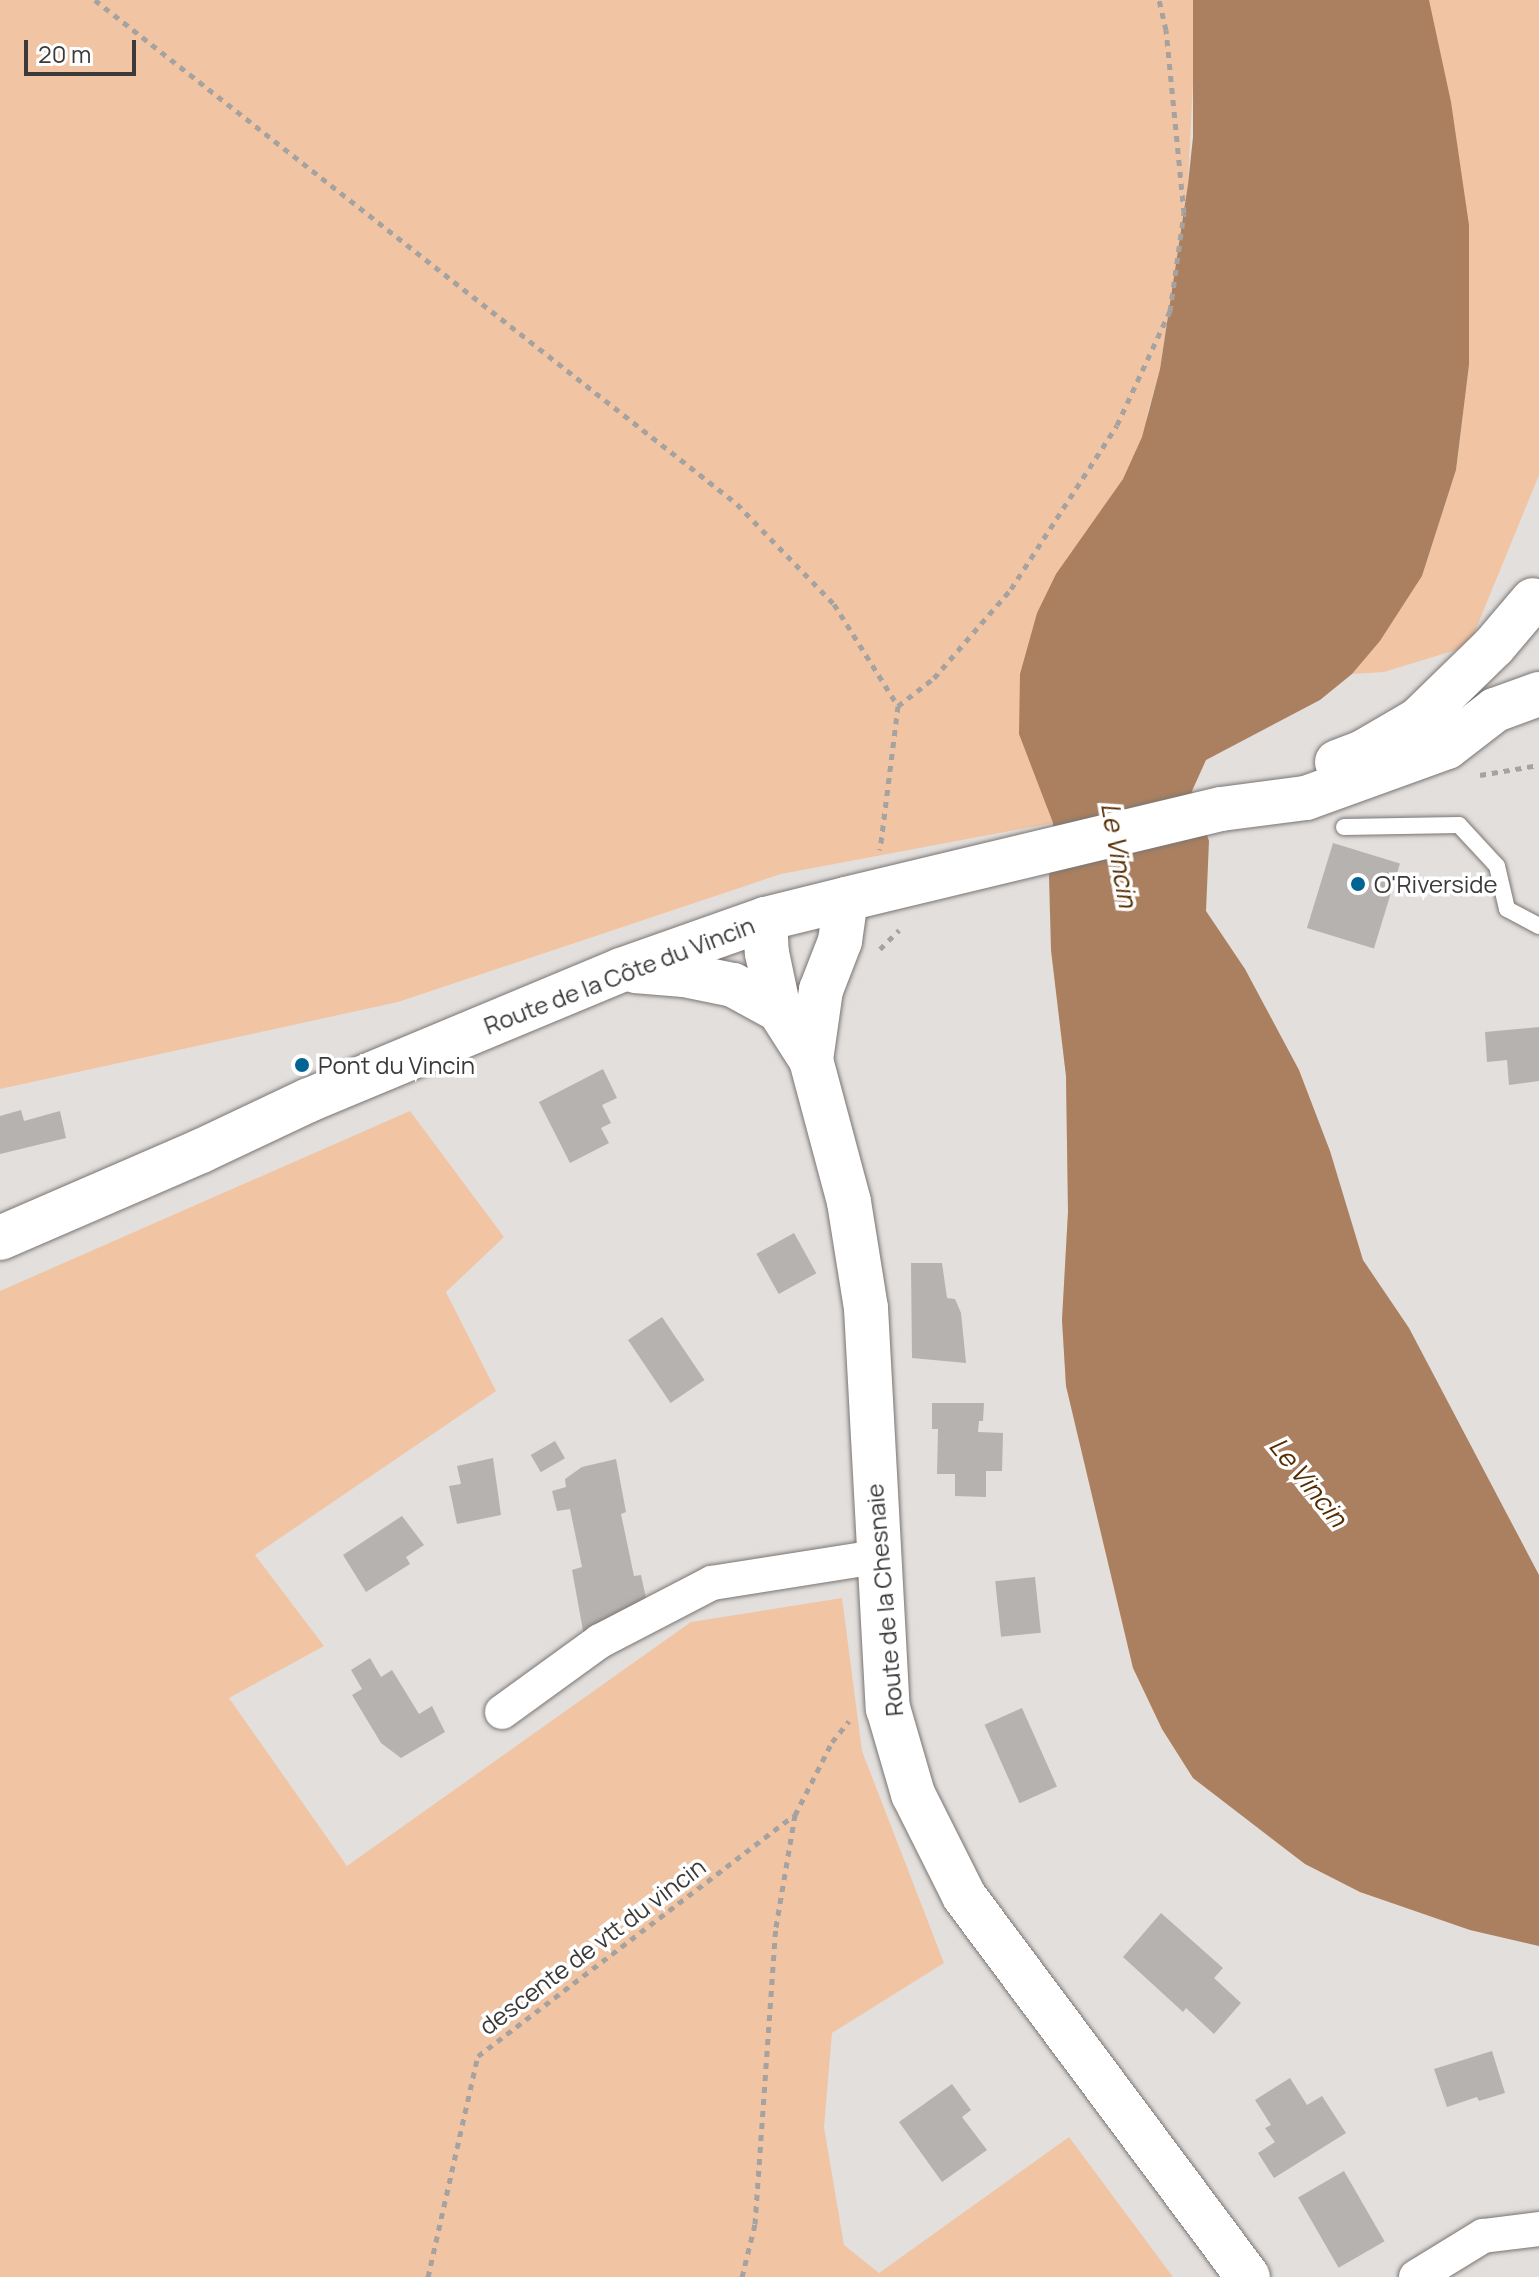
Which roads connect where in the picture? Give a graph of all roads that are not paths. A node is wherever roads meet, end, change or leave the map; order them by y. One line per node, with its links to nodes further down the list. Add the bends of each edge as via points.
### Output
1 (1537, 603): 3 (main road, Route de la Côte du Vincin, via 1418,720 1363,752)
2 (1539, 694): 3 (main road, Route de la Côte du Vincin, via 1495,710 1447,747 1367,777 1306,798)
3 (1221, 809): 5 (main road, Route de la Côte du Vincin)
4 (1344, 827): 7 (lane, via 1459,825 1497,866 1507,909)
5 (863, 895): 6 (main road, Route de la Côte du Vincin); 10 (main road, Route de la Chesnaie, via 821,990)
6 (765, 919): 8 (main road, Route de la Côte du Vincin); 9 (main road, Route de la Chesnaie)
7 (1539, 926)
8 (621, 970): 9 (main road, Route de la Chesnaie, via 733,985); 11 (main road, Route de la Côte du Vincin, via 309,1100)
9 (779, 1010): 10 (main road, Route de la Chesnaie)
10 (811, 1060): 12 (main road, Route de la Chesnaie, via 849,1202 866,1308)
11 (0, 1238)
12 (877, 1557): 13 (street, via 712,1583 600,1641); 15 (main road, Route de la Chesnaie, via 888,1708 913,1794 964,1896)
13 (502, 1712)
14 (1539, 2229): 16 (street, via 1483,2236)
15 (1248, 2277)
16 (1416, 2277)

